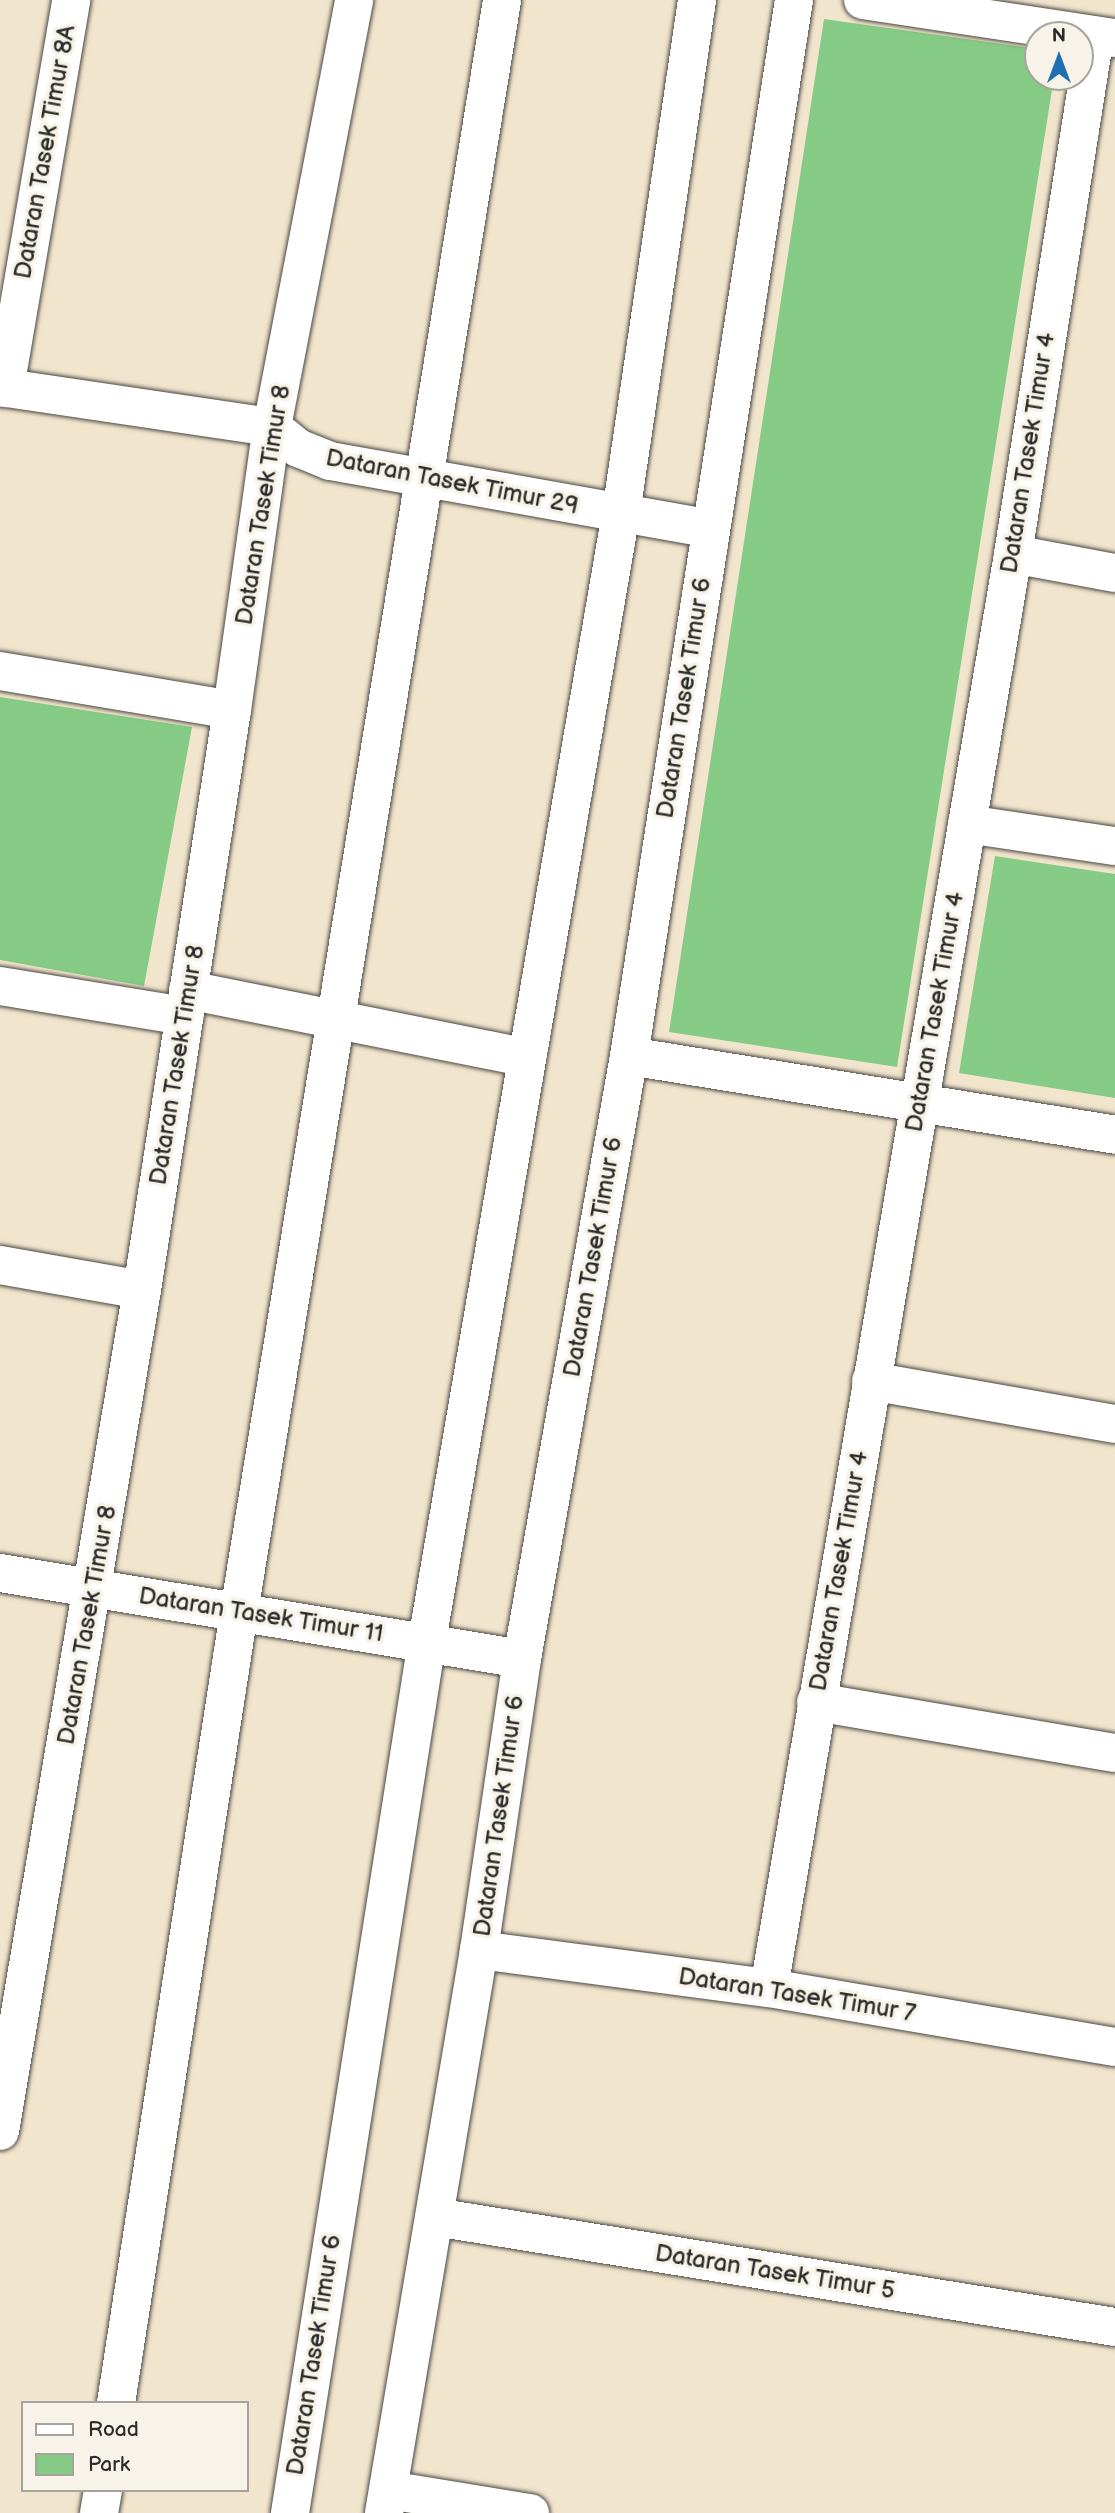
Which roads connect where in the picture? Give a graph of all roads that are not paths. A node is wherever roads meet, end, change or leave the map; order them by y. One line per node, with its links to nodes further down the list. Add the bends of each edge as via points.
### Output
1 (71, 0): 8 (street, Dataran Tasek Timur 8A)
2 (354, 0): 9 (street, Dataran Tasek Timur 8)
3 (502, 0): 10 (street)
4 (697, 0): 11 (street, Dataran Tasek Timur 6)
5 (794, 0): 12 (street, Dataran Tasek Timur 6)
6 (863, 0): 7 (street)
7 (1105, 37): 13 (street, Dataran Tasek Timur 4)
8 (3, 387): 9 (street, Dataran Tasek Timur 29)
9 (272, 427): 10 (street, Dataran Tasek Timur 29, via 313,455); 16 (street, Dataran Tasek Timur 8)
10 (423, 477): 11 (street, Dataran Tasek Timur 29); 21 (street)
11 (621, 513): 12 (street, Dataran Tasek Timur 29); 23 (street, Dataran Tasek Timur 6)
12 (710, 529): 22 (street, Dataran Tasek Timur 6)
13 (1013, 554): 14 (street); 17 (street, Dataran Tasek Timur 4)
14 (1115, 573)
15 (0, 671): 16 (street)
16 (232, 710): 20 (street, Dataran Tasek Timur 8)
17 (967, 824): 18 (street); 24 (street, Dataran Tasek Timur 4)
18 (1115, 846)
19 (0, 986): 20 (street)
20 (187, 1003): 21 (street); 27 (street, Dataran Tasek Timur 8)
21 (337, 1020): 23 (street); 32 (street)
22 (629, 1056): 24 (street); 34 (street, Dataran Tasek Timur 6)
23 (527, 1058): 33 (street, Dataran Tasek Timur 6)
24 (920, 1102): 25 (street); 28 (street, Dataran Tasek Timur 4)
25 (1115, 1135)
26 (0, 1265): 27 (street)
27 (142, 1290): 31 (street, Dataran Tasek Timur 8)
28 (871, 1381): 29 (street); 35 (street, Dataran Tasek Timur 4)
29 (1115, 1424)
30 (0, 1573): 31 (street, Dataran Tasek Timur 11)
31 (94, 1588): 32 (street, Dataran Tasek Timur 11); 40 (street, Dataran Tasek Timur 8)
32 (239, 1612): 33 (street, Dataran Tasek Timur 11); 43 (street)
33 (427, 1642): 34 (street, Dataran Tasek Timur 11); 47 (street, Dataran Tasek Timur 6)
34 (522, 1659): 37 (street, Dataran Tasek Timur 6)
35 (816, 1702): 36 (street); 38 (street, Dataran Tasek Timur 4)
36 (1115, 1754)
37 (479, 1950): 38 (street, Dataran Tasek Timur 7); 41 (street, Dataran Tasek Timur 6)
38 (769, 1988): 39 (street, Dataran Tasek Timur 7)
39 (1115, 2047)
40 (0, 2131)
41 (435, 2217): 42 (street, Dataran Tasek Timur 5); 45 (street, Dataran Tasek Timur 6)
42 (1115, 2327)
43 (116, 2401)
44 (103, 2492): 46 (street)
45 (386, 2502): 48 (street)
46 (99, 2513)
47 (289, 2513)
48 (530, 2513)

